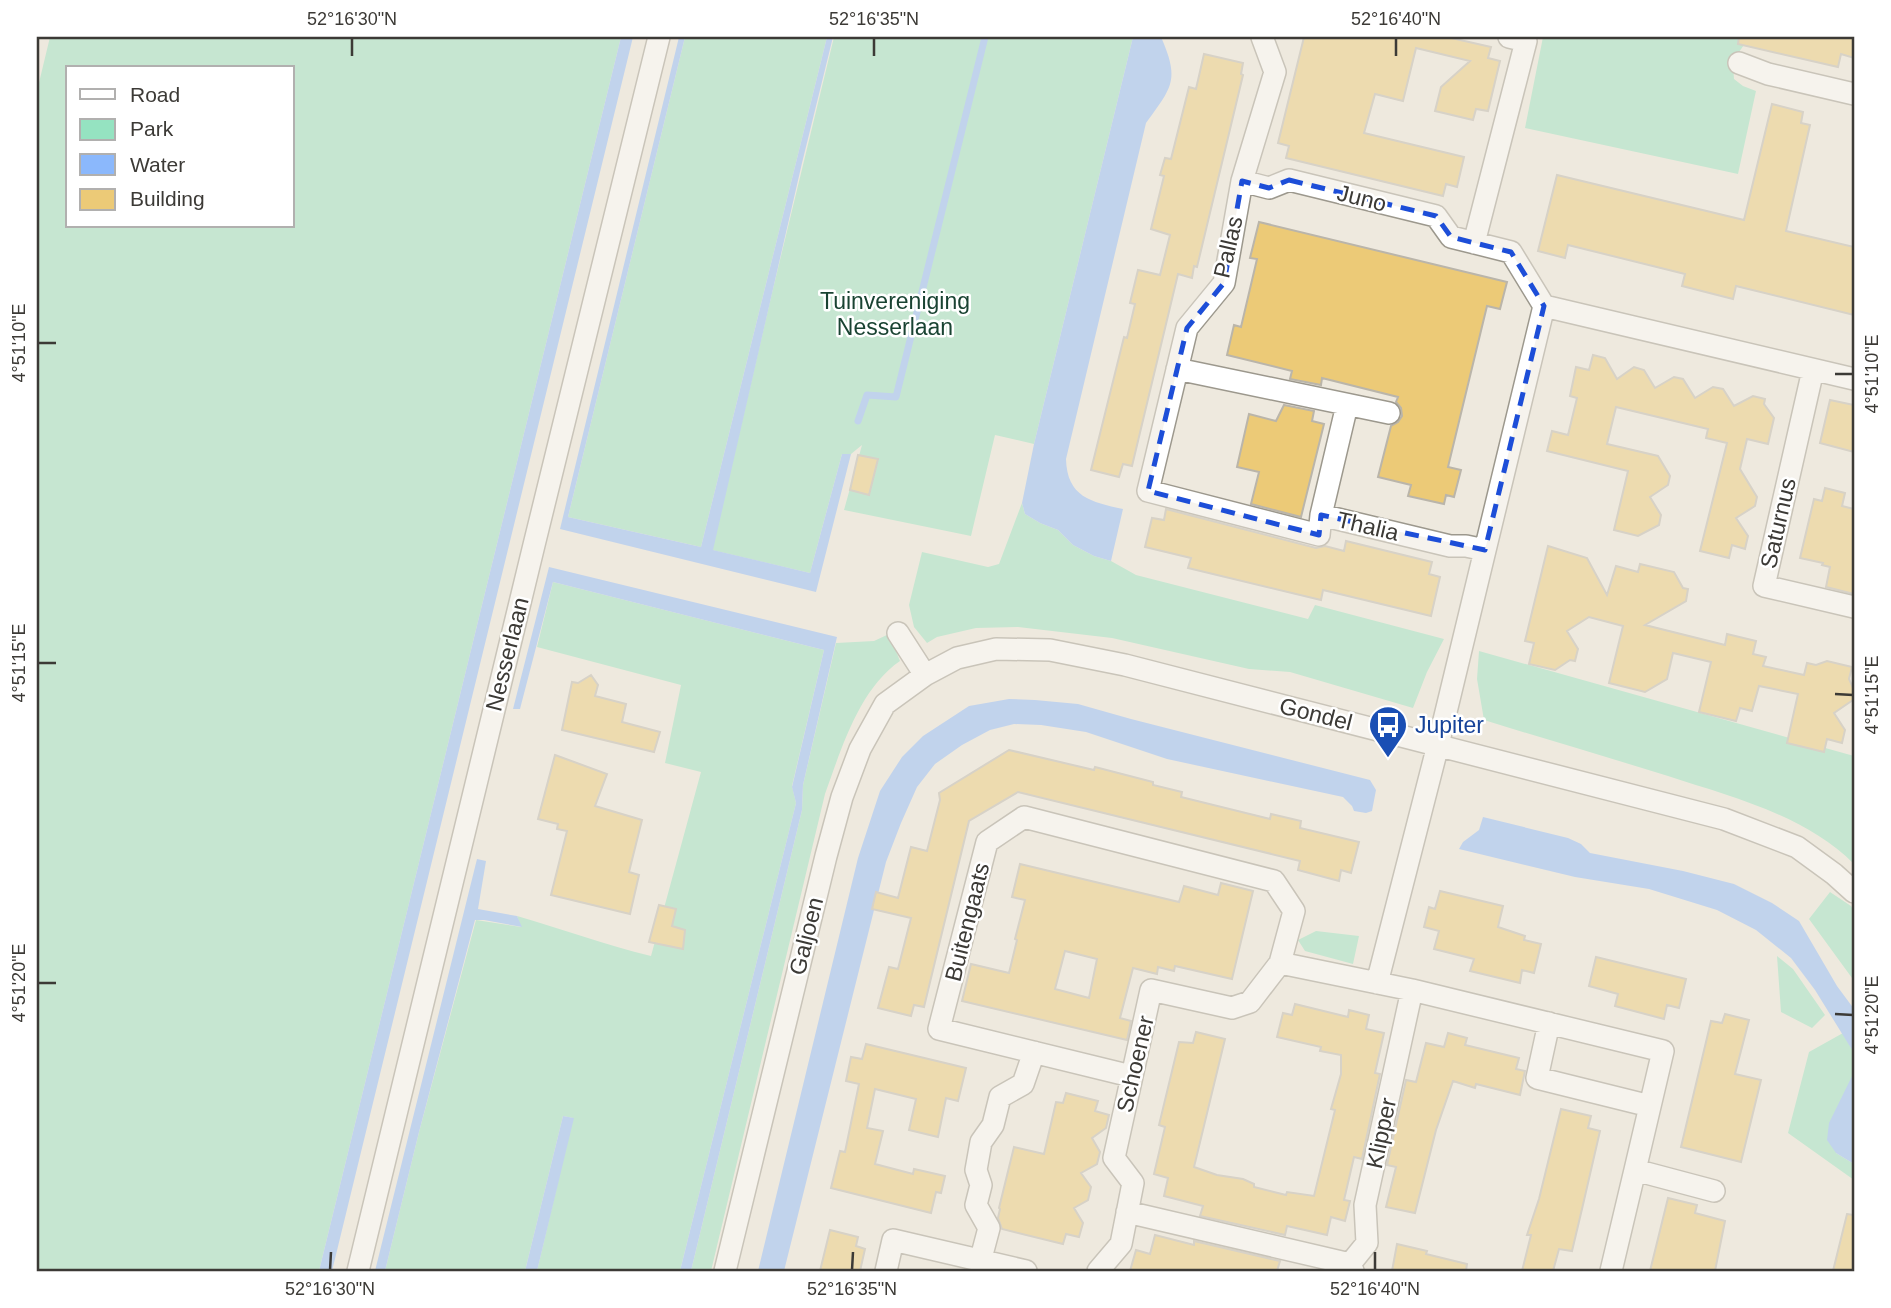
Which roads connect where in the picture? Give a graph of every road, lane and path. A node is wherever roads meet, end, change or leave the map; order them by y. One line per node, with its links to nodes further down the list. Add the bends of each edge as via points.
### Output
1 (659, 37): 33 (street, Nesserlaan)
2 (1262, 37): 6 (street, Pallas, via 1275,72)
3 (1508, 37): 7 (street, via 1526,41)
4 (1739, 63): 5 (street)
5 (1854, 94)
6 (1242, 181): 7 (street, Juno, via 1269,188 1289,180 1436,216 1451,237); 9 (street, Pallas, via 1224,283 1187,328)
7 (1474, 243): 8 (street, via 1511,252)
8 (1544, 306): 10 (street); 15 (street)
9 (1177, 369): 12 (street); 14 (street, Pallas, via 1148,491 1319,535)
10 (1813, 370): 11 (street); 16 (street, Saturnus, via 1764,586)
11 (1854, 379)
12 (1347, 405): 13 (street); 14 (street, Thalia)
13 (1389, 413)
14 (1321, 515): 15 (street, Thalia)
15 (1485, 550): 19 (street)
16 (1854, 607)
17 (898, 634): 18 (street)
18 (925, 675): 19 (street, Gondel, via 957,659 996,649 1050,650); 34 (street, Galjoen, via 885,704 860,749 842,797)
19 (1438, 745): 20 (street, Gondel, via 1724,819 1797,846); 22 (street)
20 (1854, 892)
21 (1280, 963): 22 (street); 25 (street, Buitengaats, via 1294,911 1274,881 1024,817 987,842 939,1029); 26 (street, Schoener, via 1250,1002 1232,1008 1151,989)
22 (1377, 983): 23 (street)
23 (1412, 990): 24 (street); 32 (street, Klipper, via 1365,1205 1367,1243)
24 (1549, 1023): 27 (street, via 1537,1078); 27 (street, via 1663,1051)
25 (1034, 1052): 26 (street, Buitengaats); 31 (street, via 1023,1084 1000,1097 993,1125 981,1142 976,1205 989,1228)
26 (1131, 1076): 30 (street, Schoener, via 1114,1158 1133,1183)
27 (1650, 1106): 28 (street)
28 (1635, 1170): 29 (street); 38 (street)
29 (1714, 1191)
30 (1127, 1212): 32 (street); 37 (street, Schoener, via 1121,1244)
31 (981, 1262): 35 (street, via 893,1240); 36 (street)
32 (1351, 1268)
33 (358, 1271)
34 (725, 1271)
35 (886, 1271)
36 (1027, 1271)
37 (1098, 1271)
38 (1611, 1271)

